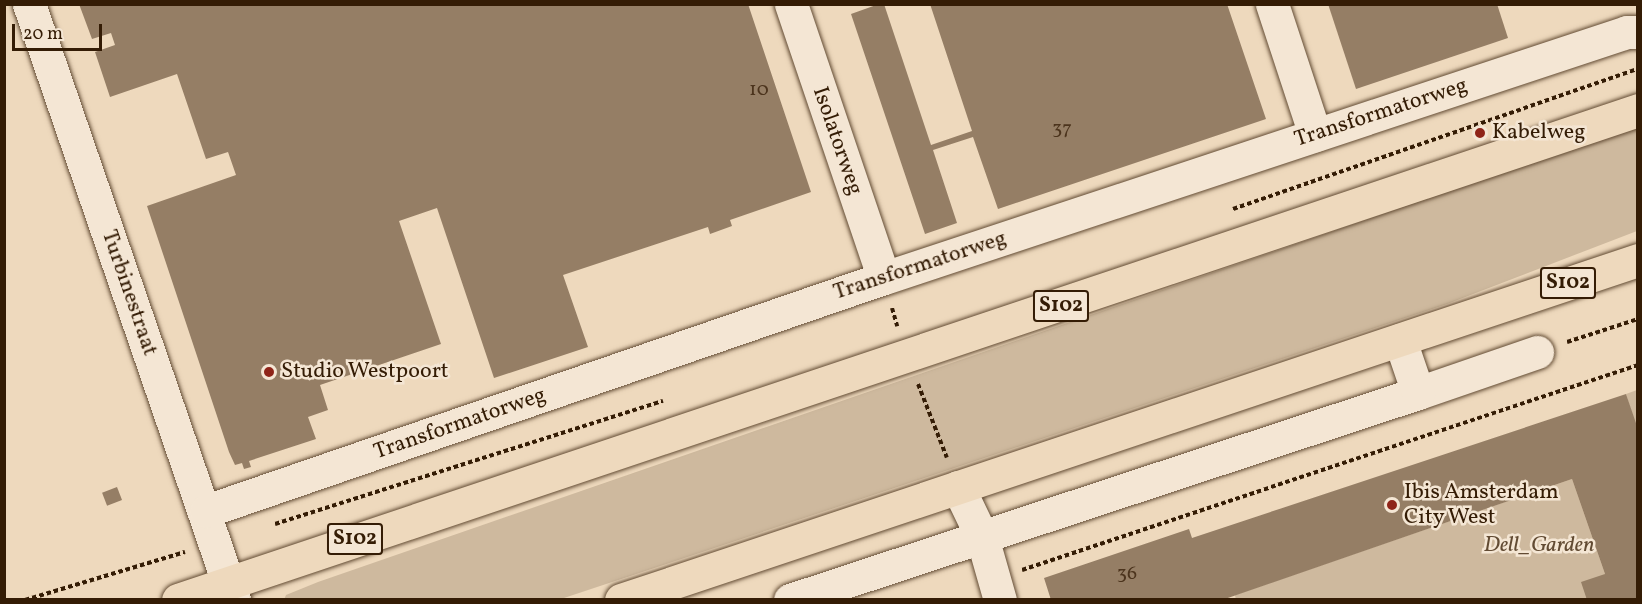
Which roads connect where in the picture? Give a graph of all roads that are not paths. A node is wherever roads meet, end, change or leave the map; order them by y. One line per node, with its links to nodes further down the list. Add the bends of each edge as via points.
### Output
1 (29, 4): 13 (street, Turbinestraat)
2 (791, 4): 8 (street, Isolatorweg)
3 (1272, 4): 6 (street)
4 (1638, 32): 6 (street, Transformatorweg, via 1627,32)
5 (1638, 110): 16 (main road, S102)
6 (1315, 135): 8 (street, Transformatorweg)
7 (1638, 260): 9 (main road, S102)
8 (884, 278): 13 (street, Transformatorweg)
9 (1400, 340): 11 (street); 12 (main road, S102)
10 (1537, 352): 11 (street)
11 (1418, 393): 14 (street)
12 (958, 487): 14 (street); 18 (main road, S102)
13 (206, 511): 16 (street, Turbinestraat)
14 (982, 537): 15 (street); 19 (street)
15 (997, 590)
16 (231, 591): 17 (main road, S102)
17 (178, 600)
18 (621, 600)
19 (790, 600)

